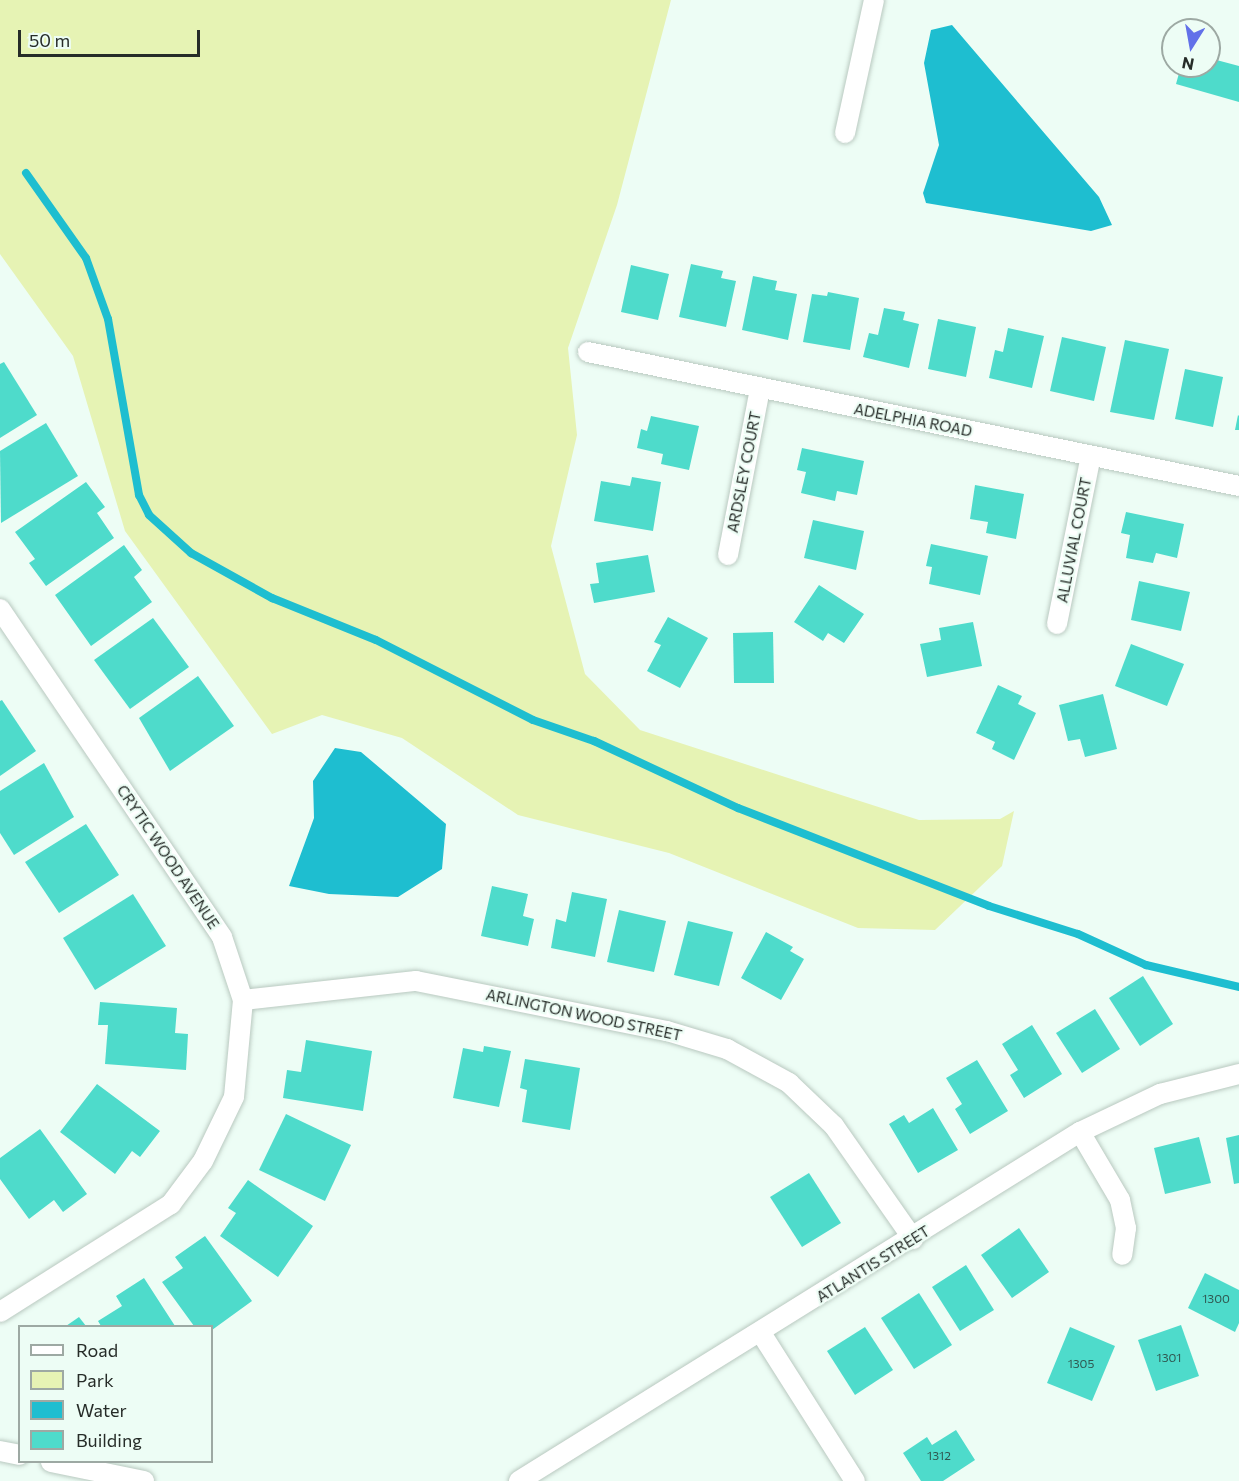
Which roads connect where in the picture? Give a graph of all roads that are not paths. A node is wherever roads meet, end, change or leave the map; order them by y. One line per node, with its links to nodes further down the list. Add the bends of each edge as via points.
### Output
1 (874, 0): 2 (street)
2 (845, 134)
3 (588, 352): 4 (street, ADELPHIA ROAD)
4 (760, 389): 5 (street, ADELPHIA ROAD); 7 (street, ARDSLEY COURT)
5 (1091, 456): 6 (street, ADELPHIA ROAD); 9 (street, ALLUVIAL COURT)
6 (1239, 486)
7 (728, 555)
8 (0, 609): 10 (street, CRYTIC WOOD AVENUE, via 222,937)
9 (1057, 624)
10 (243, 1000): 13 (street, ARLINGTON WOOD STREET, via 416,981 667,1030 727,1049 789,1083 834,1126); 15 (street, CRYTIC WOOD AVENUE, via 234,1097 202,1161 171,1203)
11 (1239, 1074): 12 (street, ATLANTIS STREET, via 1160,1094)
12 (1080, 1132): 13 (street, ATLANTIS STREET); 14 (street, via 1120,1200 1126,1228)
13 (913, 1239): 16 (street, ATLANTIS STREET)
14 (1122, 1255)
15 (0, 1312)
16 (761, 1333): 21 (street, ATLANTIS STREET); 22 (street)
17 (0, 1451): 18 (street)
18 (18, 1455)
19 (60, 1463): 20 (street)
20 (144, 1481)
21 (519, 1481)
22 (855, 1481)

